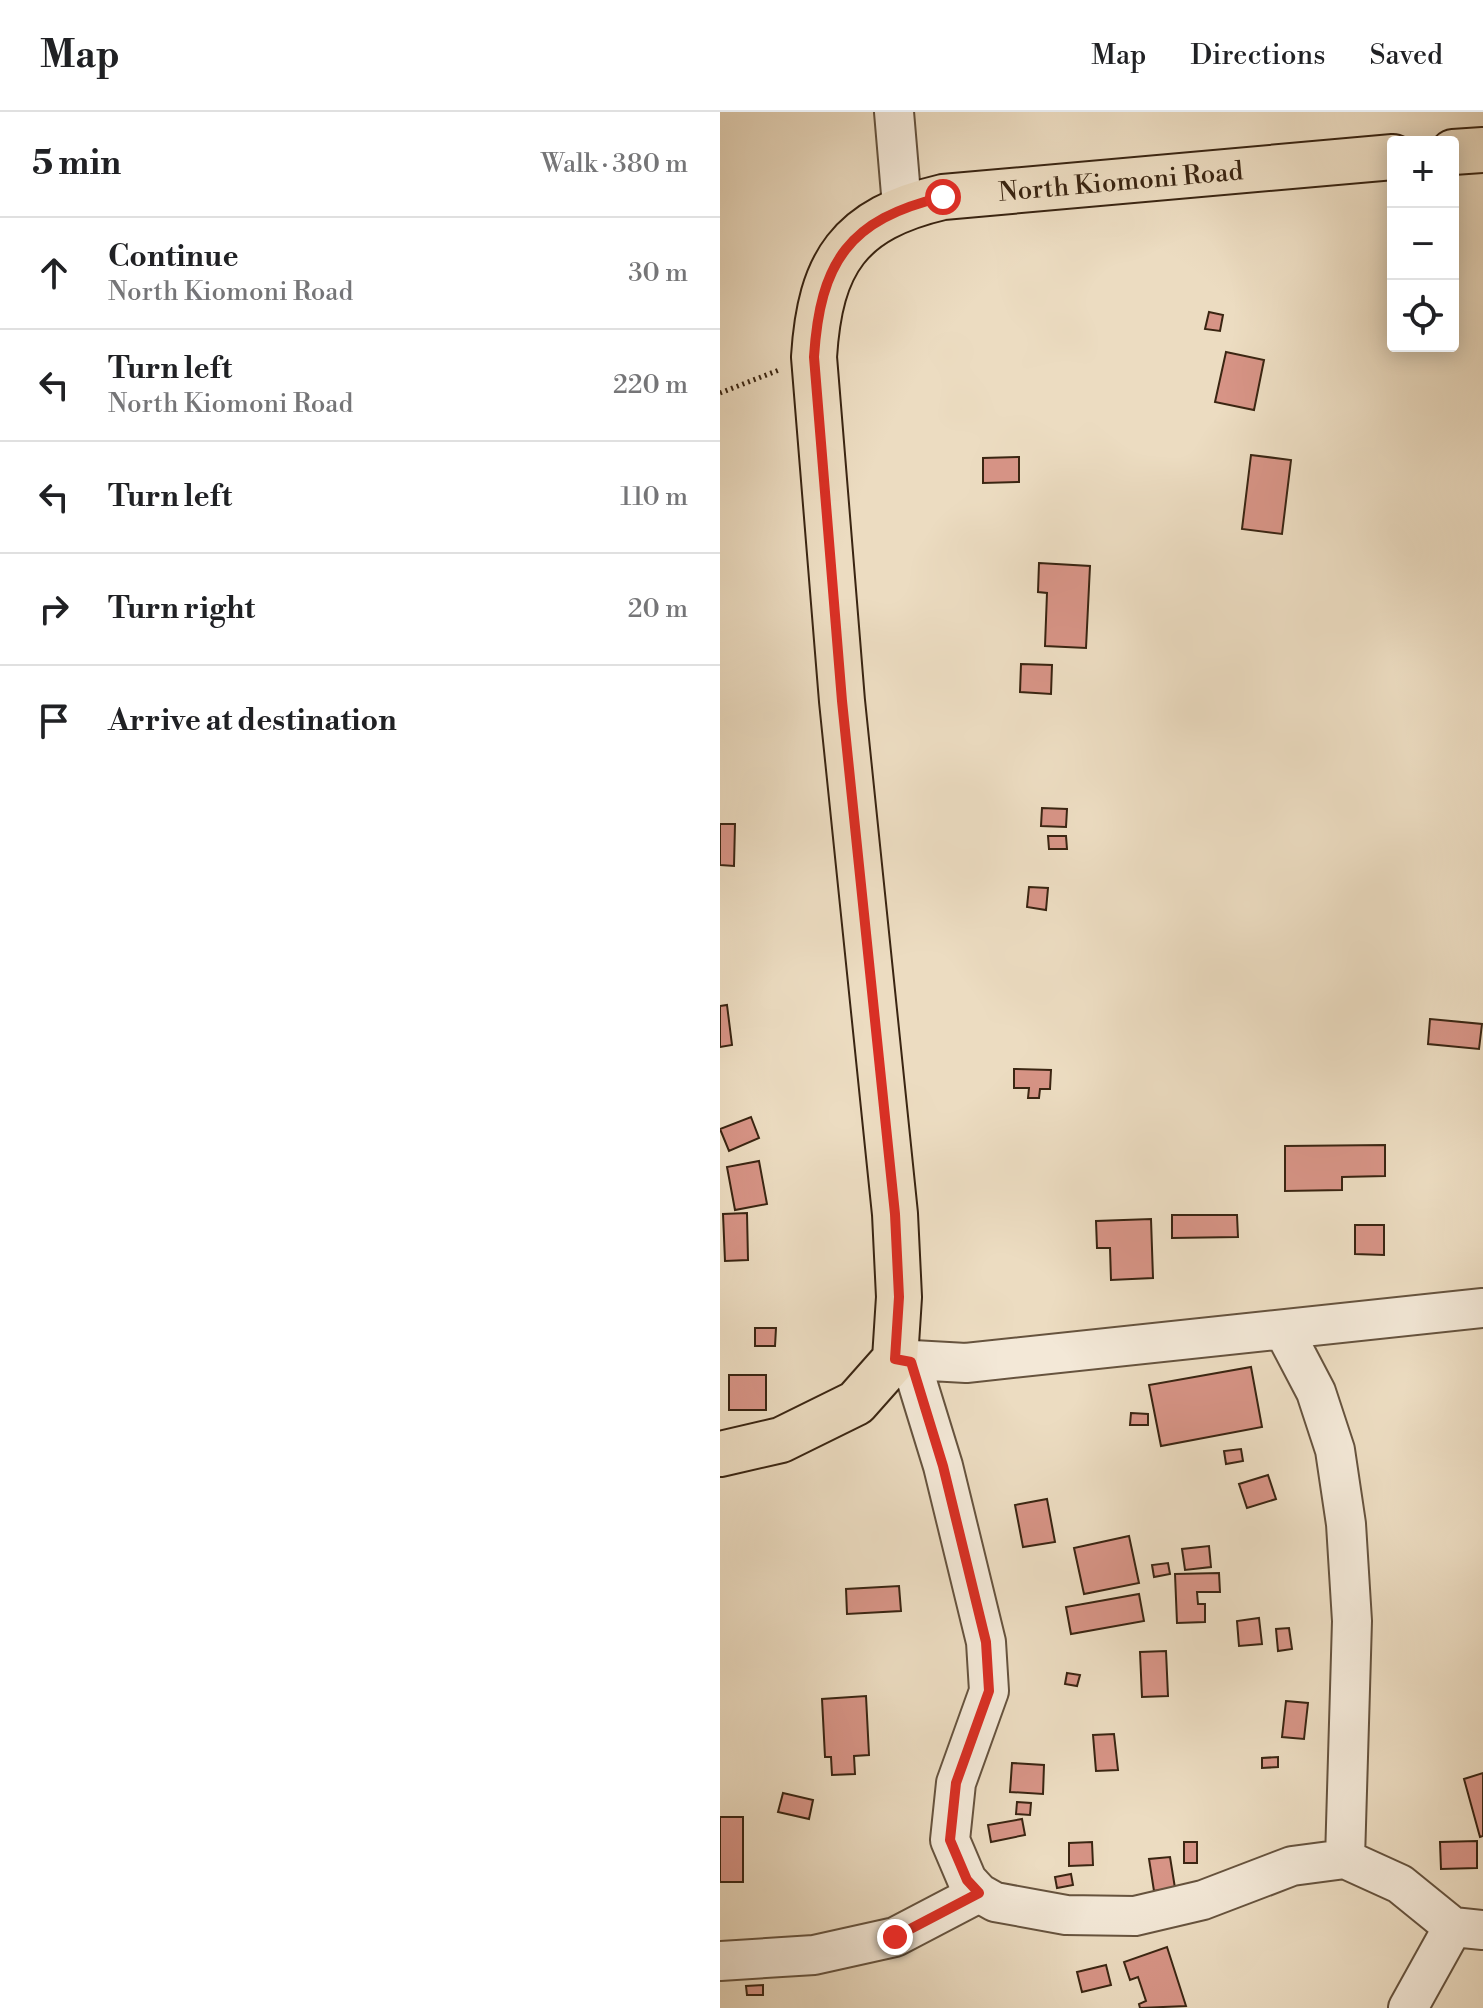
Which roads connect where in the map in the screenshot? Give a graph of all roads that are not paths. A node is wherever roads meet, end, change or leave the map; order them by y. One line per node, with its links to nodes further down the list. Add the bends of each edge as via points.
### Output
1 (894, 112): 5 (street)
2 (1483, 150): 3 (main road)
3 (1459, 152)
4 (1387, 158): 5 (main road, North Kiomoni Road, via 943,197)
5 (902, 206): 8 (main road, North Kiomoni Road, via 858,234 834,263 817,310 814,357 842,701 895,1214)
6 (1483, 1308): 7 (street)
7 (1284, 1331): 8 (street, via 966,1363); 10 (street, via 1316,1392 1335,1450 1346,1524 1352,1621)
8 (903, 1361): 9 (main road, via 856,1403 781,1440); 11 (street, via 943,1466 986,1642 989,1691 956,1783 950,1840 967,1880)
9 (720, 1454)
10 (1345, 1859): 11 (street, via 1292,1866 1203,1900 1135,1916 1066,1915 995,1902); 12 (street, via 1400,1884)
11 (979, 1893): 13 (street, via 895,1937 814,1955)
12 (1468, 1928): 14 (street)
13 (720, 1961)
14 (1408, 2008)

